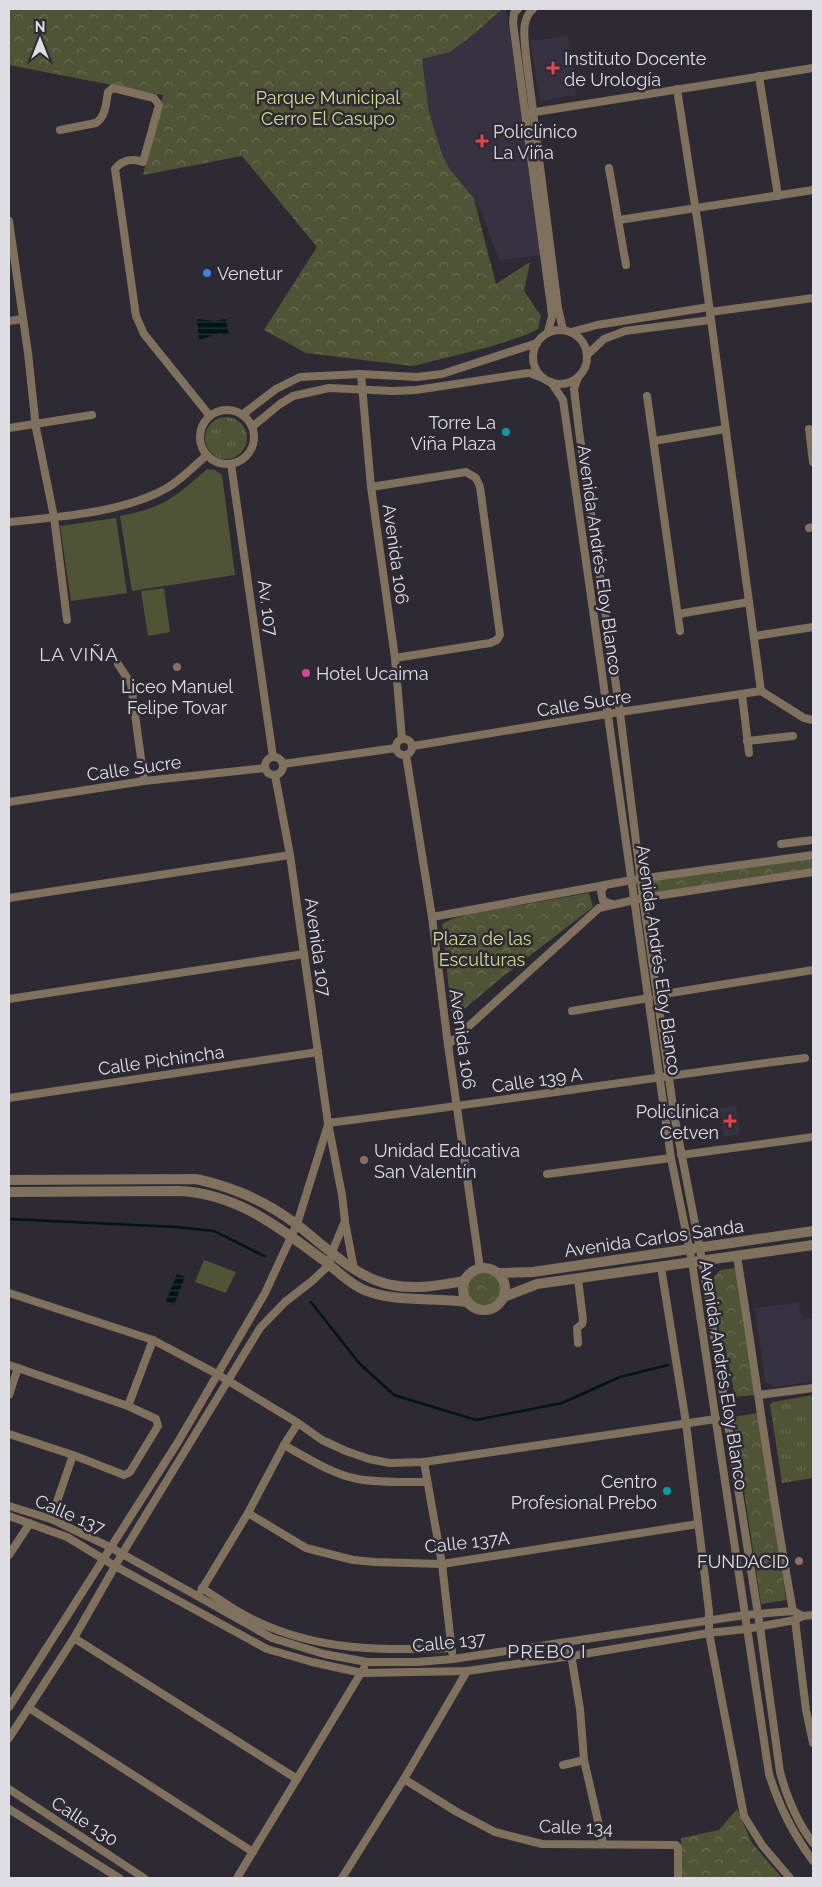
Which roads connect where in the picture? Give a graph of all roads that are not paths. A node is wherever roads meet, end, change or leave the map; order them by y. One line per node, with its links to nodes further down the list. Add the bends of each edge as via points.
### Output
1 (518, 9): 7 (street, via 514,12 513,23)
2 (533, 9): 6 (street, via 529,12 524,32)
3 (813, 68): 4 (street)
4 (759, 76): 5 (street); 11 (street)
5 (677, 89): 6 (street); 12 (street)
6 (534, 112): 7 (street); 20 (street, via 558,308)
7 (525, 113): 21 (street, via 552,316)
8 (60, 130): 32 (street, via 100,120 108,92 113,88 157,100 159,105 143,162 128,160 120,162 115,169 136,316 144,334)
9 (609, 168): 13 (street)
10 (813, 190): 11 (street)
11 (778, 196): 12 (street)
12 (696, 209): 13 (street); 17 (street)
13 (619, 220): 15 (street)
14 (9, 221): 18 (street)
15 (626, 265)
16 (813, 298): 17 (street)
17 (710, 313): 20 (street); 23 (street, via 625,331 604,339); 36 (street)
18 (23, 319): 19 (street); 33 (street)
19 (9, 321)
20 (567, 331): 21 (street); 23 (street, via 582,341)
21 (548, 332): 22 (street)
22 (536, 343): 24 (street, via 442,374 417,377); 26 (street, via 533,362)
23 (587, 355): 25 (street, via 586,365)
24 (361, 374): 28 (street, Avenida 106); 31 (street, via 300,377 276,389)
25 (578, 377): 27 (street, via 568,383); 55 (street, Avenida Andrés Eloy Blanco, via 574,390 576,412)
26 (543, 378): 27 (street); 28 (street, via 529,373 416,390)
27 (551, 382): 56 (street, Avenida Andrés Eloy Blanco, via 563,400)
28 (362, 389): 34 (street, via 329,388 293,396); 42 (street, Avenida 106)
29 (647, 396): 38 (street)
30 (92, 415): 33 (street)
31 (242, 415): 32 (street, via 226,410); 34 (street)
32 (210, 416): 39 (street, via 200,435)
33 (36, 424): 35 (street); 43 (street)
34 (252, 427): 41 (street, via 253,444 249,452)
35 (9, 428)
36 (726, 428): 38 (street); 45 (street)
37 (808, 429): 40 (street)
38 (654, 441): 46 (street)
39 (207, 456): 41 (street, via 219,463); 43 (street, via 166,489 125,505)
40 (813, 462)
41 (231, 464): 65 (street, Av. 107)
42 (371, 487): 51 (street, Avenida 106); 51 (street, via 466,472 476,478 480,487 500,635 490,643)
43 (54, 517): 44 (street); 47 (street)
44 (9, 522)
45 (749, 602): 46 (street); 50 (street)
46 (678, 614): 49 (street)
47 (67, 620)
48 (813, 627): 50 (street)
49 (680, 631)
50 (755, 636): 53 (street)
51 (395, 658): 59 (street, Avenida 106)
52 (118, 664): 69 (street, via 131,684)
53 (761, 691): 54 (street, Calle Sucre); 57 (street, via 804,718)
54 (742, 694): 55 (street, Calle Sucre); 60 (street)
55 (620, 712): 56 (street, Calle Sucre); 76 (street, Avenida Andrés Eloy Blanco)
56 (608, 714): 61 (street, Calle Sucre); 76 (street, Avenida Andrés Eloy Blanco)
57 (813, 720)
58 (793, 736): 60 (street)
59 (402, 739): 61 (street, via 410,741); 62 (street)
60 (747, 741): 63 (street)
61 (413, 746): 64 (street)
62 (396, 748): 64 (street, via 401,755); 66 (street)
63 (749, 753)
64 (406, 755): 81 (street, Avenida 106)
65 (273, 757): 66 (street); 67 (street, via 267,759)
66 (283, 764): 68 (street, via 280,773)
67 (264, 768): 68 (street); 69 (street, Calle Sucre)
68 (274, 776): 73 (street, Avenida 107)
69 (144, 781): 70 (street, Calle Sucre)
70 (9, 802)
71 (813, 840): 72 (street)
72 (781, 844)
73 (290, 855): 78 (street); 82 (street, Avenida 107)
74 (813, 855): 76 (street)
75 (813, 872): 79 (street)
76 (636, 880): 77 (street); 79 (street, Avenida Andrés Eloy Blanco)
77 (605, 885): 80 (street, via 600,891 601,897); 81 (street)
78 (9, 898)
79 (639, 899): 80 (street); 84 (street, Avenida Andrés Eloy Blanco); 85 (street, Avenida Andrés Eloy Blanco)
80 (612, 904): 88 (street, via 598,908)
81 (432, 917): 88 (street, Avenida 106)
82 (304, 954): 86 (street); 89 (street, Avenida 107)
83 (813, 970): 84 (street)
84 (658, 995): 91 (street, Avenida Andrés Eloy Blanco)
85 (649, 998): 87 (street); 92 (street, Avenida Andrés Eloy Blanco)
86 (9, 999)
87 (572, 1011)
88 (448, 1045): 94 (street, Avenida 106)
89 (318, 1052): 93 (street, Calle Pichincha); 95 (street, Avenida 107)
90 (805, 1058): 91 (street, Calle 139 A)
91 (669, 1075): 92 (street, Calle 139 A); 97 (street, Avenida Andrés Eloy Blanco)
92 (660, 1076): 94 (street, Calle 139 A); 98 (street, Avenida Andrés Eloy Blanco)
93 (9, 1098)
94 (457, 1106): 95 (street, Calle 139 A); 115 (street, Avenida 106)
95 (328, 1123): 104 (street, Avenida 107); 105 (street)
96 (813, 1137): 97 (street)
97 (681, 1155): 109 (street, Avenida Andrés Eloy Blanco)
98 (671, 1158): 99 (street); 109 (street, Avenida Andrés Eloy Blanco)
99 (547, 1174)
100 (163, 1179): 101 (street); 102 (street); 105 (street, via 196,1179 231,1187)
101 (9, 1180)
102 (163, 1191): 103 (street); 107 (street, via 196,1192 231,1201)
103 (9, 1192)
104 (345, 1220): 110 (street); 116 (street, Avenida 107)
105 (297, 1224): 107 (street); 110 (street)
106 (813, 1231): 109 (street, Avenida Carlos Sanda)
107 (290, 1237): 113 (street); 127 (street, via 265,1293)
108 (813, 1246): 111 (street, Avenida Carlos Sanda)
109 (694, 1249): 112 (street, Avenida Andrés Eloy Blanco); 117 (street, Avenida Carlos Sanda, via 524,1273)
110 (332, 1252): 113 (street); 116 (street)
111 (737, 1256): 112 (street, Avenida Carlos Sanda); 131 (street)
112 (697, 1261): 114 (street, Avenida Carlos Sanda); 133 (street, Avenida Andrés Eloy Blanco); 156 (street, Avenida Andrés Eloy Blanco)
113 (329, 1265): 122 (street, via 362,1289 387,1297); 128 (street, via 260,1328)
114 (661, 1267): 118 (street, Avenida Carlos Sanda); 135 (street)
115 (480, 1268): 117 (street, via 493,1269); 119 (street, via 470,1272)
116 (354, 1269): 119 (street, via 366,1277 409,1288)
117 (498, 1273): 121 (street, via 504,1281)
118 (578, 1279): 121 (street, Avenida Carlos Sanda, via 537,1284); 124 (street, via 583,1320 578,1328)
119 (464, 1281): 122 (street, via 463,1294)
120 (9, 1293): 123 (street)
121 (504, 1297): 122 (street, via 494,1307 485,1310)
122 (468, 1302)
123 (153, 1340): 127 (street); 132 (street)
124 (578, 1343)
125 (9, 1365): 126 (street)
126 (18, 1368): 130 (street); 132 (street)
127 (216, 1374): 128 (street); 147 (street, via 178,1442)
128 (227, 1381): 134 (street); 148 (street)
129 (813, 1388): 131 (street)
130 (9, 1395)
131 (759, 1395): 155 (street)
132 (128, 1406): 138 (street, via 156,1419 158,1426 130,1472 119,1474)
133 (716, 1419): 135 (street); 158 (street, Avenida Andrés Eloy Blanco)
134 (298, 1423): 137 (street); 139 (street, via 322,1440 369,1459)
135 (686, 1423): 139 (street); 146 (street)
136 (9, 1434): 138 (street)
137 (284, 1445): 140 (street, via 330,1469 357,1478); 142 (street)
138 (74, 1455): 144 (street)
139 (424, 1462): 140 (street)
140 (427, 1482): 151 (street)
141 (9, 1506): 144 (street, Calle 137)
142 (248, 1513): 151 (street, Calle 137A, via 306,1548 353,1560); 153 (street)
143 (9, 1516): 145 (street)
144 (51, 1519): 147 (street, Calle 137)
145 (30, 1523): 149 (street); 150 (street, via 68,1537)
146 (698, 1524): 151 (street, Calle 137A); 161 (street)
147 (110, 1547): 148 (street, Calle 137); 150 (street)
148 (122, 1554): 152 (street); 154 (street, Calle 137)
149 (9, 1555)
150 (104, 1559): 152 (street); 173 (street)
151 (442, 1564): 167 (street)
152 (115, 1566): 165 (street); 172 (street, via 267,1649)
153 (202, 1588): 154 (street); 167 (street, via 253,1620 290,1635 338,1646 392,1650)
154 (197, 1597): 170 (street, Calle 137, via 272,1638 324,1654)
155 (793, 1611): 156 (street, Calle 137); 159 (street)
156 (757, 1614): 158 (street, Calle 137); 162 (street, Avenida Andrés Eloy Blanco)
157 (813, 1615): 159 (street)
158 (745, 1616): 161 (street, Calle 137); 163 (street, Avenida Andrés Eloy Blanco)
159 (803, 1616): 160 (street)
160 (795, 1620): 162 (street); 175 (street)
161 (709, 1622): 164 (street); 166 (street, Calle 137)
162 (760, 1627): 163 (street); 185 (street, Avenida Andrés Eloy Blanco, via 780,1772 786,1794)
163 (746, 1629): 164 (street); 189 (street, Avenida Andrés Eloy Blanco, via 769,1774 795,1836)
164 (709, 1633): 168 (street); 195 (street, via 744,1816 762,1845)
165 (74, 1638): 174 (street); 180 (street)
166 (570, 1642): 168 (street); 169 (street, Calle 137)
167 (452, 1648): 169 (street)
168 (572, 1656): 171 (street); 178 (street)
169 (453, 1659): 170 (street, Calle 137)
170 (366, 1662): 172 (street)
171 (467, 1670): 172 (street); 181 (street)
172 (362, 1673): 180 (street)
173 (9, 1707)
174 (29, 1708): 176 (street); 187 (street)
175 (810, 1710): 177 (street)
176 (9, 1738)
177 (813, 1743)
178 (584, 1760): 179 (street); 184 (street)
179 (564, 1765)
180 (297, 1779): 187 (street)
181 (404, 1779): 184 (street, Calle 134, via 495,1832 542,1844); 193 (street)
182 (9, 1789): 186 (street, Calle 130)
183 (9, 1809): 188 (street, Calle 130)
184 (603, 1843): 194 (street, Calle 134, via 676,1845)
185 (813, 1843)
186 (92, 1844): 188 (street); 191 (street, Calle 130)
187 (253, 1852): 192 (street)
188 (84, 1855): 190 (street, Calle 130)
189 (813, 1861)
190 (119, 1878)
191 (144, 1878)
192 (237, 1878)
193 (342, 1878)
194 (678, 1878)
195 (790, 1878)

